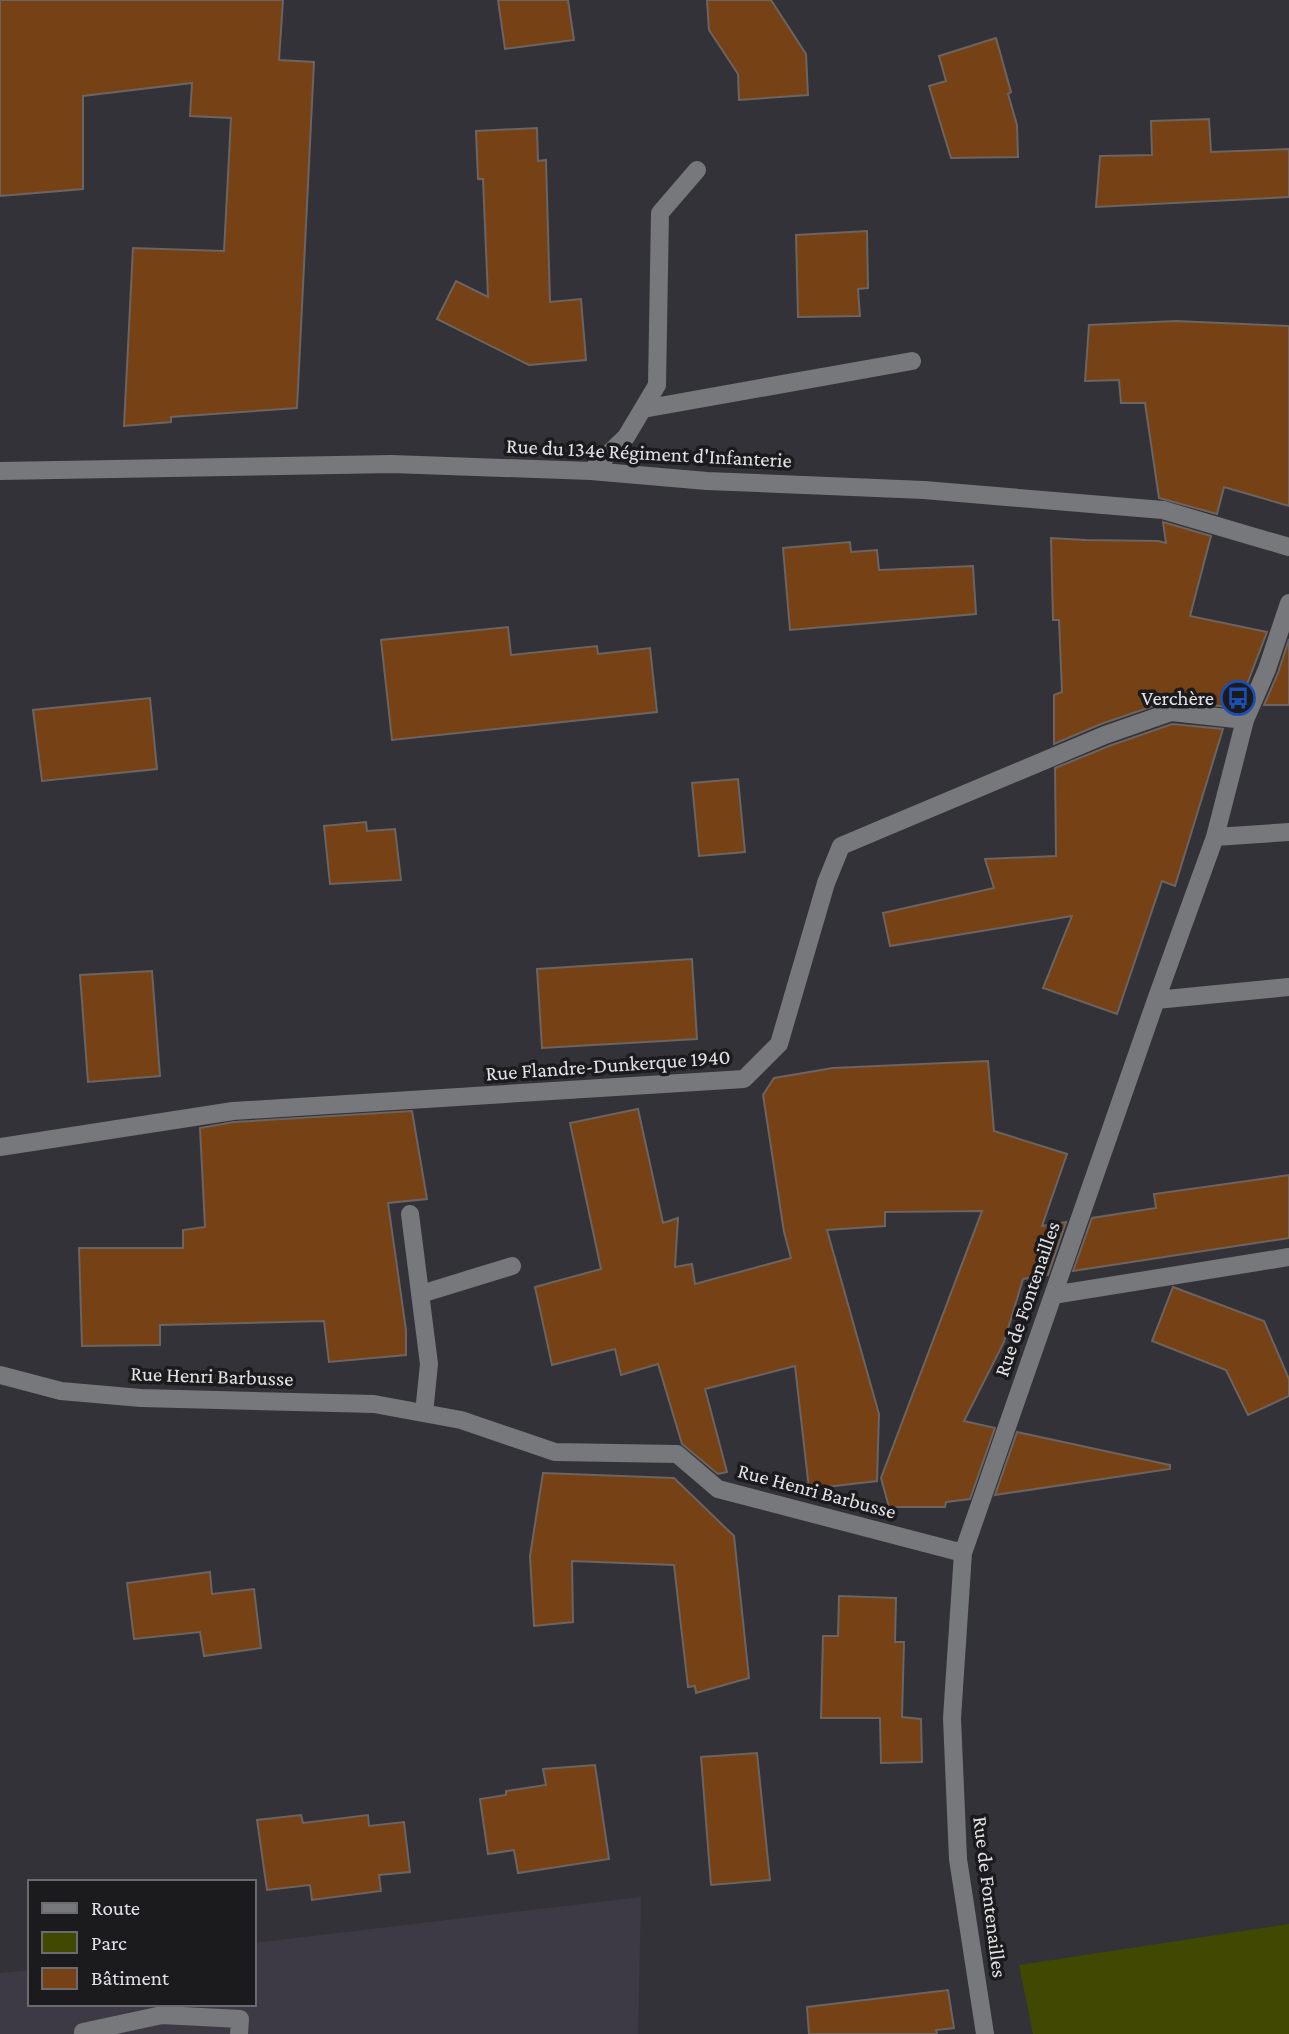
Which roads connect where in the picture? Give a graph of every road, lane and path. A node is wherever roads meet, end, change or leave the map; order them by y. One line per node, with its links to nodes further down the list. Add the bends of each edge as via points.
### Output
1 (697, 170): 3 (street, via 660,213 657,385)
2 (912, 361): 3 (street)
3 (643, 409): 5 (street, via 626,437)
4 (0, 471): 5 (street, Rue du 134e Régiment d'Infanterie, via 393,464)
5 (591, 471): 6 (street, Rue du 134e Régiment d'Infanterie, via 925,490 1163,510)
6 (1289, 548)
7 (1289, 603): 8 (street, Rue de Fontenailles)
8 (1245, 720): 10 (street, Rue de Fontenailles); 13 (street, Rue Flandre-Dunkerque 1940, via 1171,712 1105,735 841,846 779,1044 744,1079 233,1111)
9 (1289, 832): 10 (street)
10 (1215, 837): 12 (street, Rue de Fontenailles)
11 (1289, 987): 12 (street)
12 (1156, 1000): 18 (street, Rue de Fontenailles)
13 (0, 1147)
14 (410, 1214): 17 (street)
15 (1289, 1257): 18 (street)
16 (512, 1266): 17 (street)
17 (421, 1294): 20 (street, via 429,1364)
18 (1053, 1295): 21 (street, Rue de Fontenailles)
19 (0, 1375): 20 (street, Rue Henri Barbusse, via 61,1391 141,1398 374,1404)
20 (424, 1413): 21 (street, Rue Henri Barbusse, via 461,1420 555,1452 677,1454 718,1489)
21 (962, 1553): 24 (street, Rue de Fontenailles, via 952,1718 958,1859)
22 (83, 2034): 23 (street, via 162,2015 240,2019)
23 (239, 2034)
24 (985, 2034)

